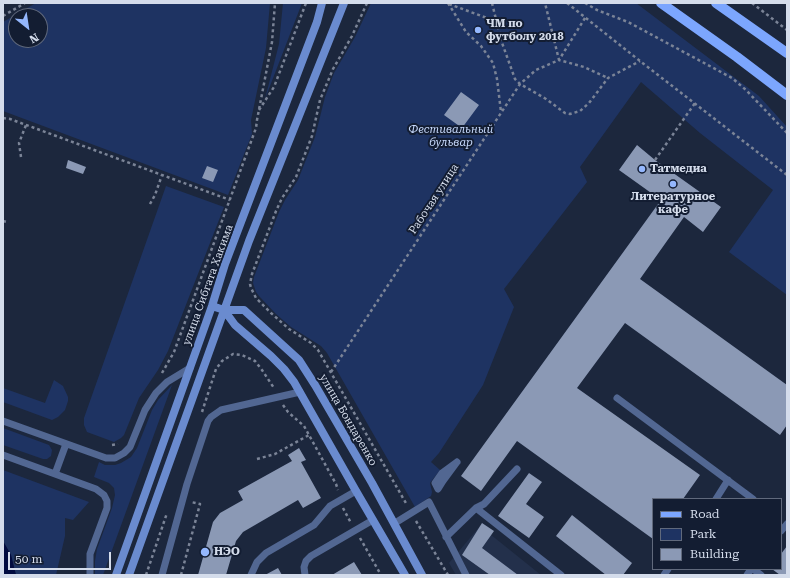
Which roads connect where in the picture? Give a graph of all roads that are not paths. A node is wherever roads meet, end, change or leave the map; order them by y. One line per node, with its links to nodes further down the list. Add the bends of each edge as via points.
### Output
1 (322, 3): 9 (main road, улица Сибгата Хакима, via 318,22 225,264)
2 (344, 3): 6 (main road)
3 (349, 3): 6 (main road)
4 (662, 3): 8 (main road)
5 (716, 3): 7 (main road)
6 (336, 23): 10 (main road)
7 (787, 53)
8 (787, 95)
9 (212, 306): 10 (main road, улица Бондаренко); 11 (main road, улица Сибгата Хакима)
10 (224, 310): 12 (main road, via 235,325 284,369); 25 (main road, улица Бондаренко, via 244,310 299,360); 29 (main road)
11 (190, 368): 15 (lane, via 167,382 152,398 132,444 118,457 106,458); 28 (main road, улица Сибгата Хакима)
12 (300, 392): 20 (main road); 30 (lane, via 221,410 208,421 187,484)
13 (617, 398): 19 (lane)
14 (3, 421): 15 (lane)
15 (66, 444): 18 (lane)
16 (3, 455): 18 (lane)
17 (517, 469): 23 (lane, via 484,504)
18 (55, 474): 27 (lane, via 96,489 107,501 107,508 90,554)
19 (728, 480): 21 (lane); 22 (lane)
20 (356, 491): 24 (main road); 31 (lane, via 330,506 314,525 260,557)
21 (717, 498)
22 (752, 498)
23 (476, 508): 26 (lane); 36 (lane)
24 (374, 520): 32 (lane, via 311,556 304,567); 33 (main road)
25 (395, 523): 26 (lane, via 429,502); 34 (main road, улица Бондаренко)
26 (446, 537): 35 (lane)
27 (90, 575)
28 (116, 575)
29 (129, 575)
30 (162, 575)
31 (251, 575)
32 (306, 575)
33 (405, 575)
34 (422, 575)
35 (466, 575)
36 (561, 575)

